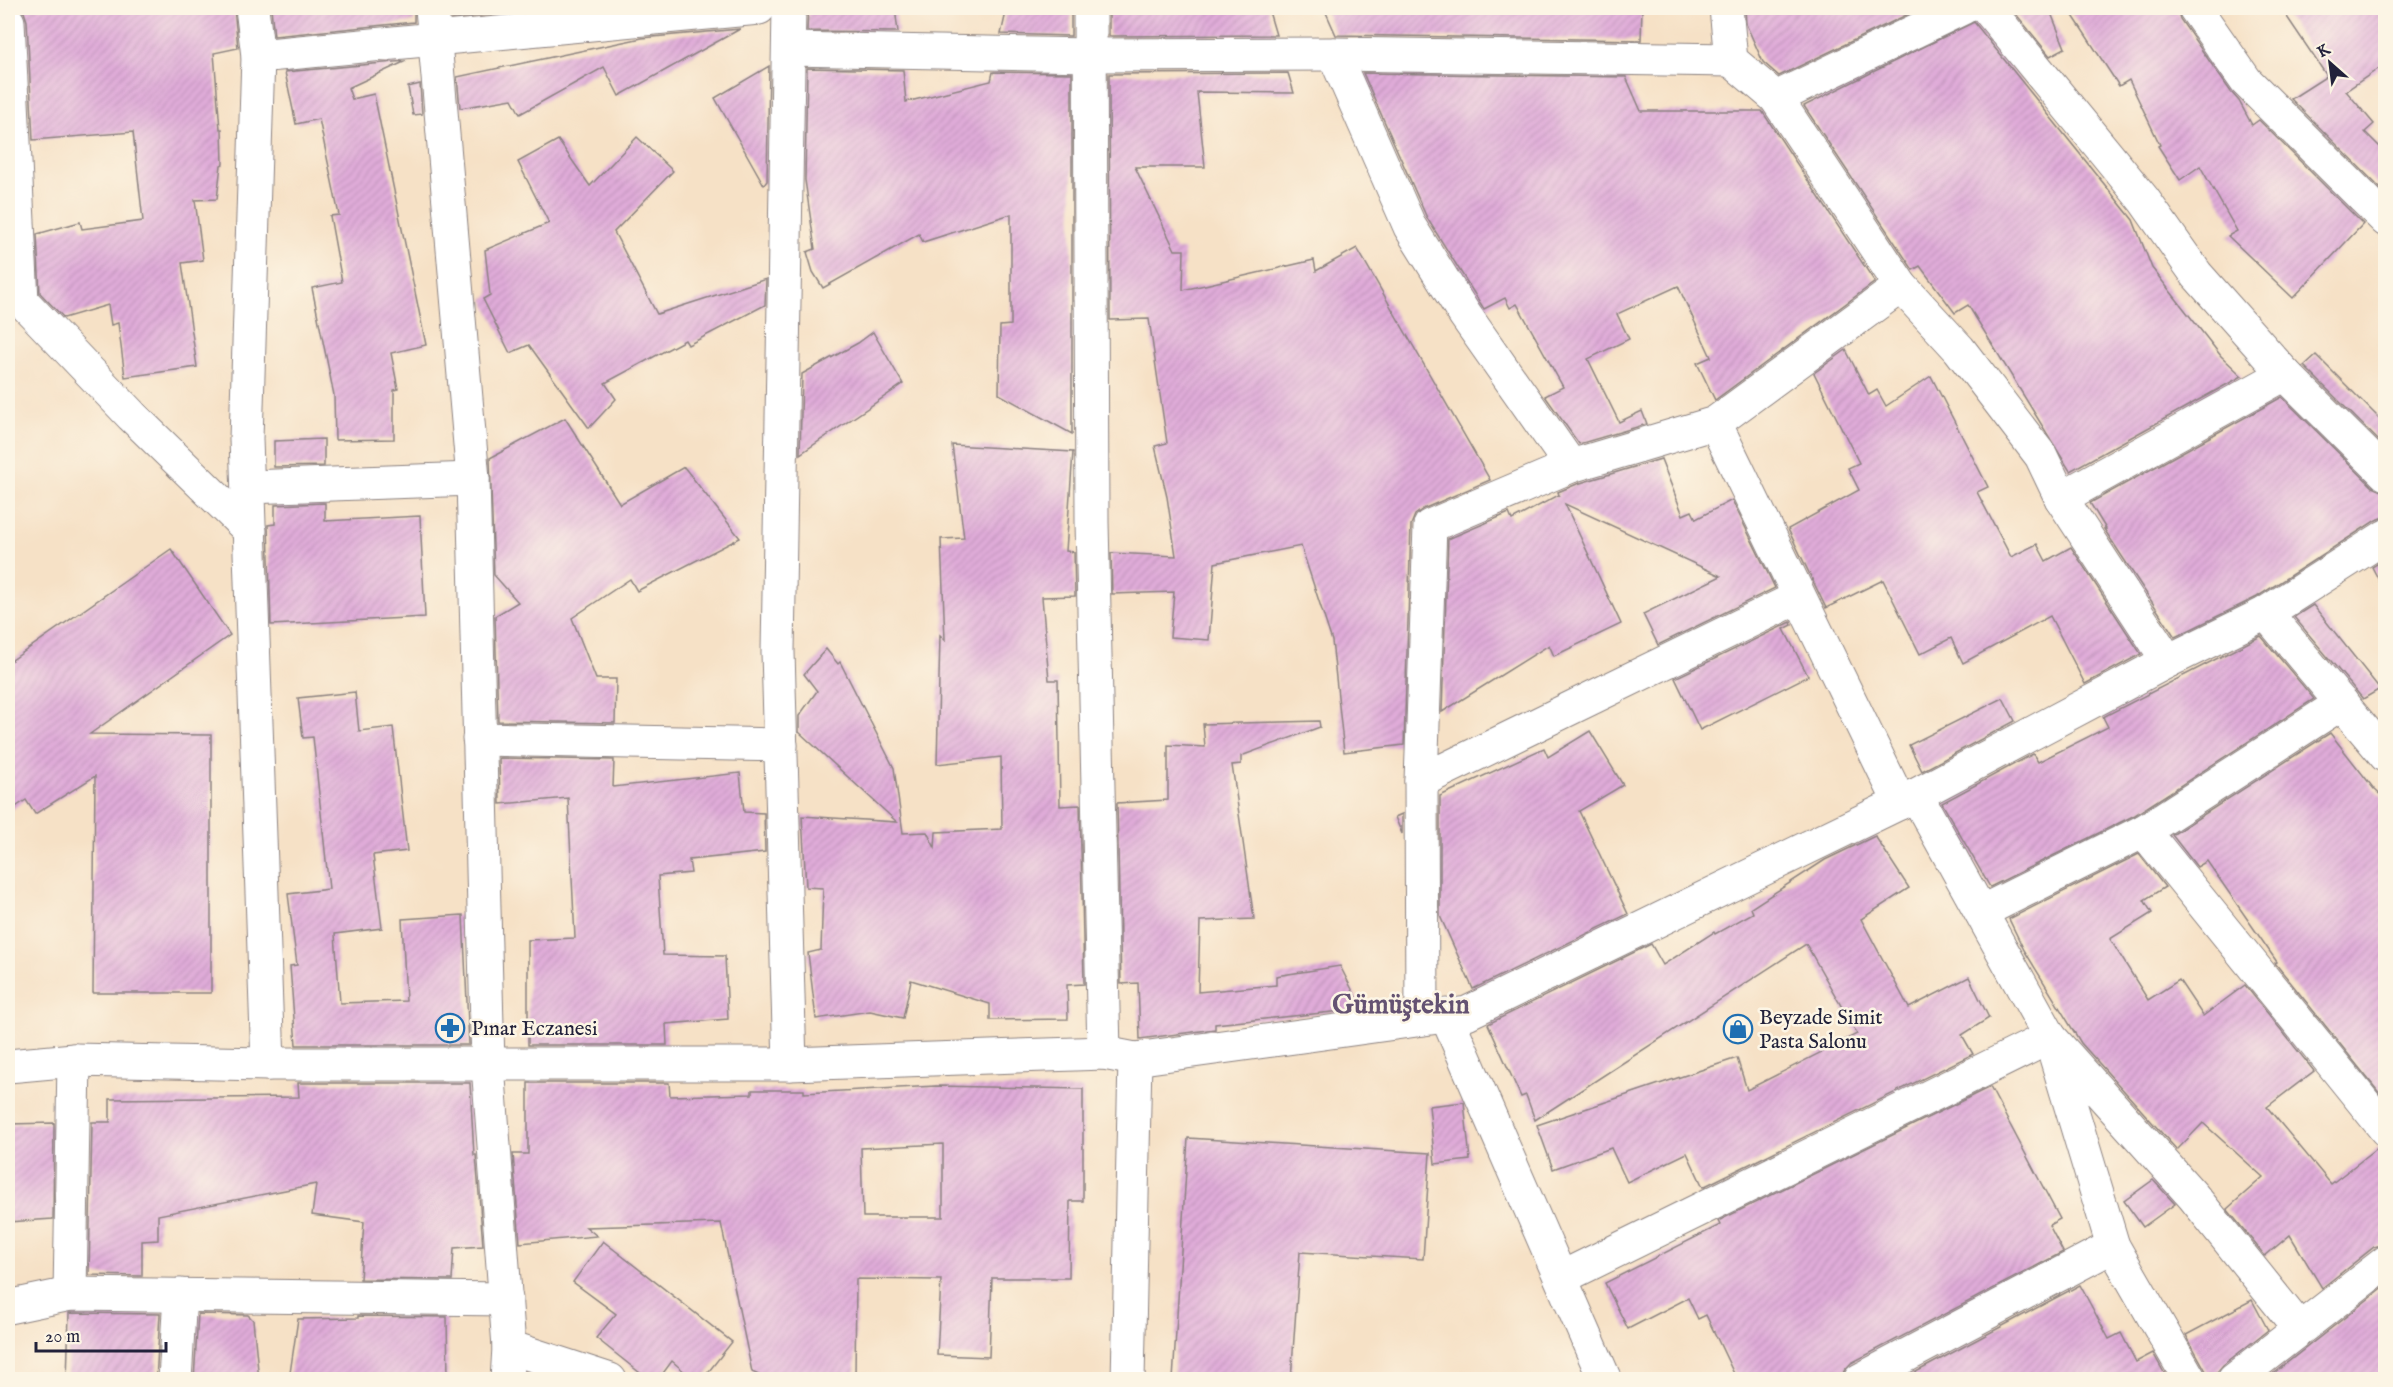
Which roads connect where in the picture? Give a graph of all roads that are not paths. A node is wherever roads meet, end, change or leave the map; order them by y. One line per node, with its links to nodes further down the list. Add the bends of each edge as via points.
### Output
1 (252, 8): 14 (street)
2 (759, 8): 10 (street)
3 (789, 8): 11 (street)
4 (1090, 8): 13 (street)
5 (1726, 8): 15 (street)
6 (1964, 8): 16 (street)
7 (1987, 8): 19 (street, via 2145,200 2197,275)
8 (2195, 8): 17 (street, via 2246,81)
9 (8, 22): 26 (street, via 22,301)
10 (434, 22): 14 (street); 23 (street)
11 (789, 49): 13 (street); 33 (street, via 778,652)
12 (1335, 54): 13 (street); 15 (street); 21 (street, via 1410,227 1465,315)
13 (1090, 55): 41 (street, via 1092,522)
14 (258, 56): 24 (street, via 246,439)
15 (1731, 60): 16 (street)
16 (1776, 98): 18 (street)
17 (2385, 220)
18 (1901, 286): 20 (street); 25 (street, via 1959,349 2041,456)
19 (2285, 374): 22 (street); 25 (street)
20 (1714, 423): 21 (street); 28 (street)
21 (1571, 466): 35 (street, via 1430,526)
22 (2385, 474)
23 (473, 479): 24 (street); 32 (street)
24 (248, 487): 26 (street)
25 (2061, 498): 30 (street)
26 (250, 531): 43 (street)
27 (2385, 536): 29 (street)
28 (1799, 597): 35 (street); 36 (street)
29 (2266, 613): 30 (street); 31 (street)
30 (2168, 661): 36 (street)
31 (2342, 703): 34 (street); 37 (street)
32 (479, 739): 33 (street); 45 (street)
33 (781, 745): 44 (street)
34 (2385, 756)
35 (1421, 781): 39 (street)
36 (1908, 799): 38 (street); 39 (street, via 1467,1013)
37 (2144, 831): 38 (street); 47 (street)
38 (1981, 912): 40 (street)
39 (1434, 1017): 41 (street); 50 (street)
40 (2050, 1037): 48 (street); 50 (street); 55 (street, via 2193,1196)
41 (1119, 1056): 44 (street); 60 (street)
42 (74, 1060): 43 (street); 46 (street); 51 (street)
43 (268, 1064): 45 (street)
44 (790, 1064): 45 (street)
45 (488, 1065): 53 (street)
46 (8, 1066)
47 (2385, 1130)
48 (2113, 1246): 62 (street); 63 (street)
49 (2385, 1262): 55 (street)
50 (1561, 1278): 61 (street)
51 (70, 1294): 52 (street); 54 (street)
52 (180, 1295): 53 (street); 57 (street)
53 (506, 1299): 56 (street)
54 (8, 1307)
55 (2299, 1328): 64 (street)
56 (509, 1347): 58 (street); 59 (street)
57 (175, 1380)
58 (507, 1380)
59 (610, 1380)
60 (1128, 1380)
61 (1605, 1380)
62 (1860, 1380)
63 (2190, 1380)
64 (2234, 1380)

